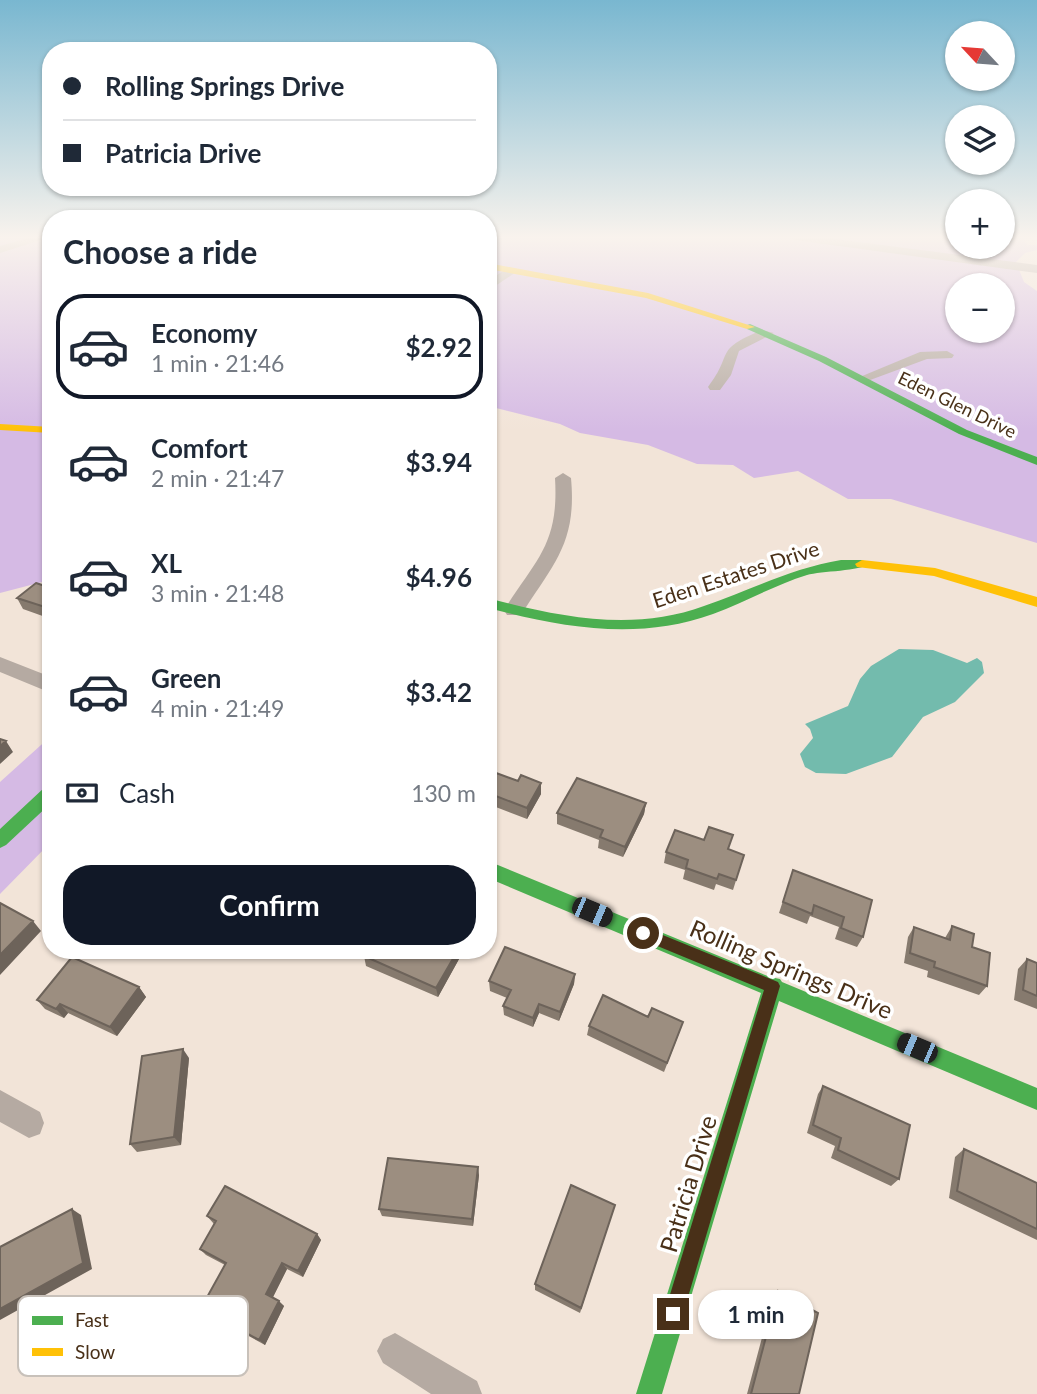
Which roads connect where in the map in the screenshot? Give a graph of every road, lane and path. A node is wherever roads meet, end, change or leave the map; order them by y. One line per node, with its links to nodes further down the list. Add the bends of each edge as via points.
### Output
1 (666, 302): 2 (street, Eden Glen Drive)
2 (766, 333): 4 (street, Eden Glen Drive); 5 (street, via 734,349 727,375)
3 (947, 355): 4 (street, Eden Glen Drive, via 925,355)
4 (862, 379): 8 (street, Eden Glen Drive, via 978,440)
5 (715, 387)
6 (0, 426): 7 (street)
7 (42, 429)
8 (1037, 461)
9 (564, 478): 12 (street, via 567,508 563,534)
10 (1037, 602): 12 (street, Eden Estates Drive, via 918,567 869,563 797,573 675,622 620,629 574,626)
11 (497, 605): 12 (street, Eden Estates Drive)
12 (514, 610)
13 (0, 664): 14 (street)
14 (42, 682)
15 (42, 800): 16 (street)
16 (0, 840)
17 (497, 873): 18 (street, Rolling Springs Drive)
18 (773, 986): 19 (street, Rolling Springs Drive); 24 (street, Patricia Drive)
19 (1037, 1099)
20 (0, 1105): 21 (street)
21 (29, 1123)
22 (396, 1352): 23 (street)
23 (464, 1394)
24 (649, 1394)

